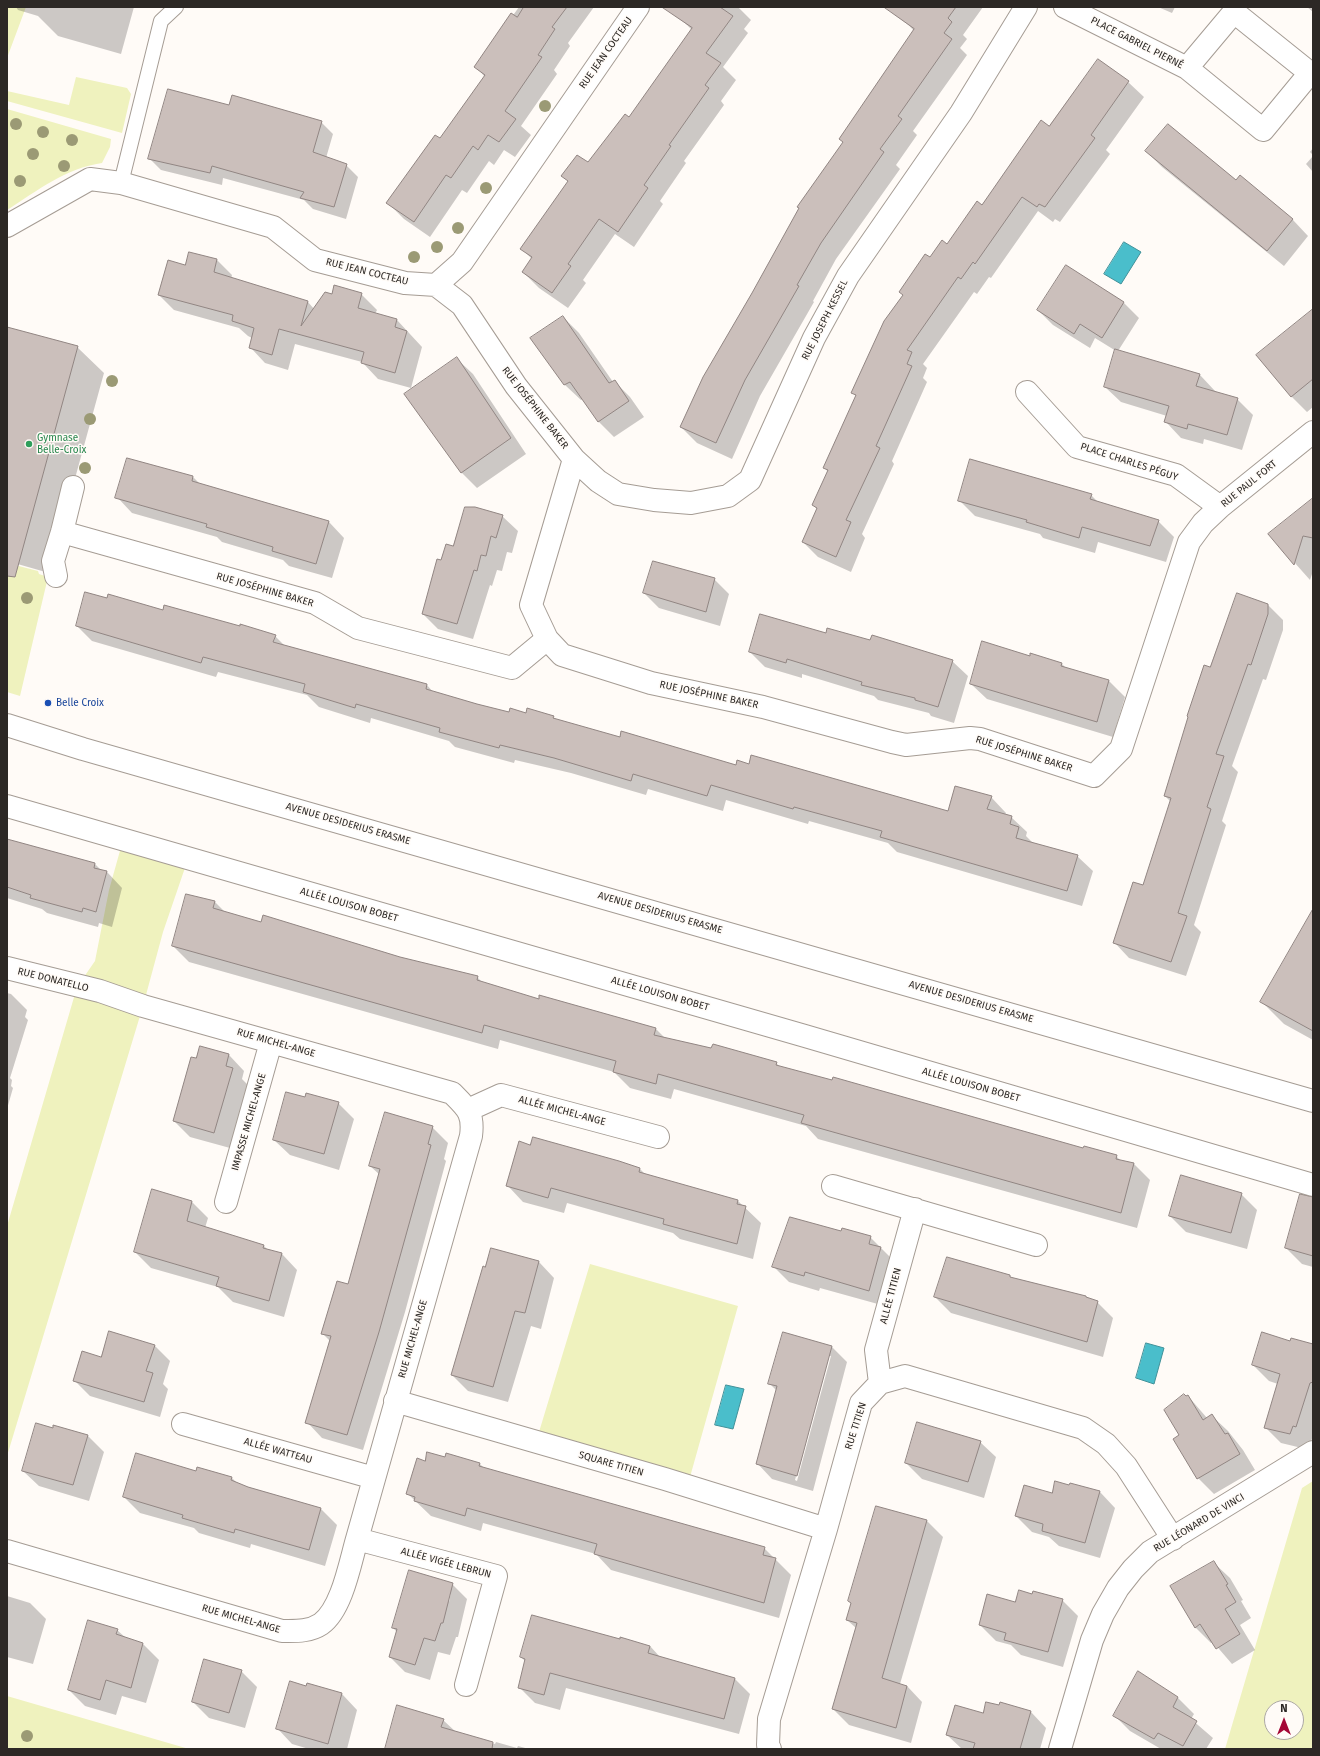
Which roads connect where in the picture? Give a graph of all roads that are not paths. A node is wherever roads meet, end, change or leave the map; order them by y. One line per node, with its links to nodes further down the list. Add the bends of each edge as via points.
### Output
1 (176, 7): 6 (lane, via 161,21)
2 (638, 7): 8 (street, RUE JEAN COCTEAU, via 462,262)
3 (1026, 7): 11 (street, RUE JOSEPH KESSEL, via 961,114 848,276 814,338 750,480 728,496 714,500 691,503 654,500 618,494 598,481)
4 (1065, 7): 5 (street, PLACE GABRIEL PIERNÉ)
5 (1187, 68): 5 (street, PLACE GABRIEL PIERNÉ, via 1263,130 1310,73 1234,12)
6 (120, 183): 7 (street, RUE JEAN COCTEAU, via 90,179); 8 (street, RUE JEAN COCTEAU, via 273,227 315,260 405,283)
7 (7, 226)
8 (436, 286): 11 (street, RUE JOSÉPHINE BAKER, via 462,305 516,386)
9 (1027, 392): 13 (street, PLACE CHARLES PÉGUY, via 1077,447 1176,475)
10 (1313, 432): 13 (street, RUE PAUL FORT)
11 (574, 458): 17 (street, RUE JOSÉPHINE BAKER, via 532,605)
12 (73, 487): 14 (street)
13 (1220, 507): 15 (street, RUE PAUL FORT, via 1203,523)
14 (62, 532): 16 (street, via 53,561); 17 (street, RUE JOSÉPHINE BAKER, via 315,603 358,628 512,668)
15 (1190, 542): 17 (street, RUE JOSÉPHINE BAKER, via 1121,749 1094,776 980,739 906,745 763,707 651,682 562,655)
16 (56, 576)
17 (547, 639)
18 (7, 725): 23 (street, AVENUE DESIDERIUS ERASME, via 90,751)
19 (7, 806): 26 (street, ALLÉE LOUISON BOBET)
20 (7, 968): 21 (street, RUE DONATELLO)
21 (100, 991): 22 (street, RUE MICHEL-ANGE, via 142,1006)
22 (271, 1042): 24 (street, RUE MICHEL-ANGE, via 452,1093); 28 (street, IMPASSE MICHEL-ANGE)
23 (1313, 1101)
24 (468, 1110): 25 (street, ALLÉE MICHEL-ANGE, via 501,1095); 32 (street, RUE MICHEL-ANGE, via 473,1122 471,1136)
25 (658, 1137)
26 (1313, 1185)
27 (833, 1186): 29 (street)
28 (226, 1202)
29 (915, 1210): 30 (street); 31 (street, ALLÉE TITIEN, via 876,1350)
30 (1036, 1245)
31 (880, 1382): 36 (street, RUE TITIEN, via 861,1403); 38 (street, via 905,1376 1083,1428 1106,1444 1126,1466)
32 (395, 1401): 35 (street, RUE MICHEL-ANGE); 36 (street, SQUARE TITIEN, via 665,1479)
33 (183, 1424): 35 (street, ALLÉE WATTEAU)
34 (1313, 1452): 38 (street, RUE LÉONARD DE VINCI)
35 (374, 1478): 37 (street, RUE MICHEL-ANGE)
36 (826, 1529): 41 (street, RUE TITIEN, via 769,1719)
37 (357, 1540): 39 (street, RUE MICHEL-ANGE, via 338,1601 328,1617 320,1624 300,1631 282,1631); 40 (street, ALLÉE VIGÉE LEBRUN, via 496,1576)
38 (1173, 1540): 42 (street, RUE LÉONARD DE VINCI, via 1150,1552 1133,1569 1103,1614 1092,1640)
39 (7, 1551)
40 (466, 1685)
41 (770, 1749)
42 (1060, 1749)

